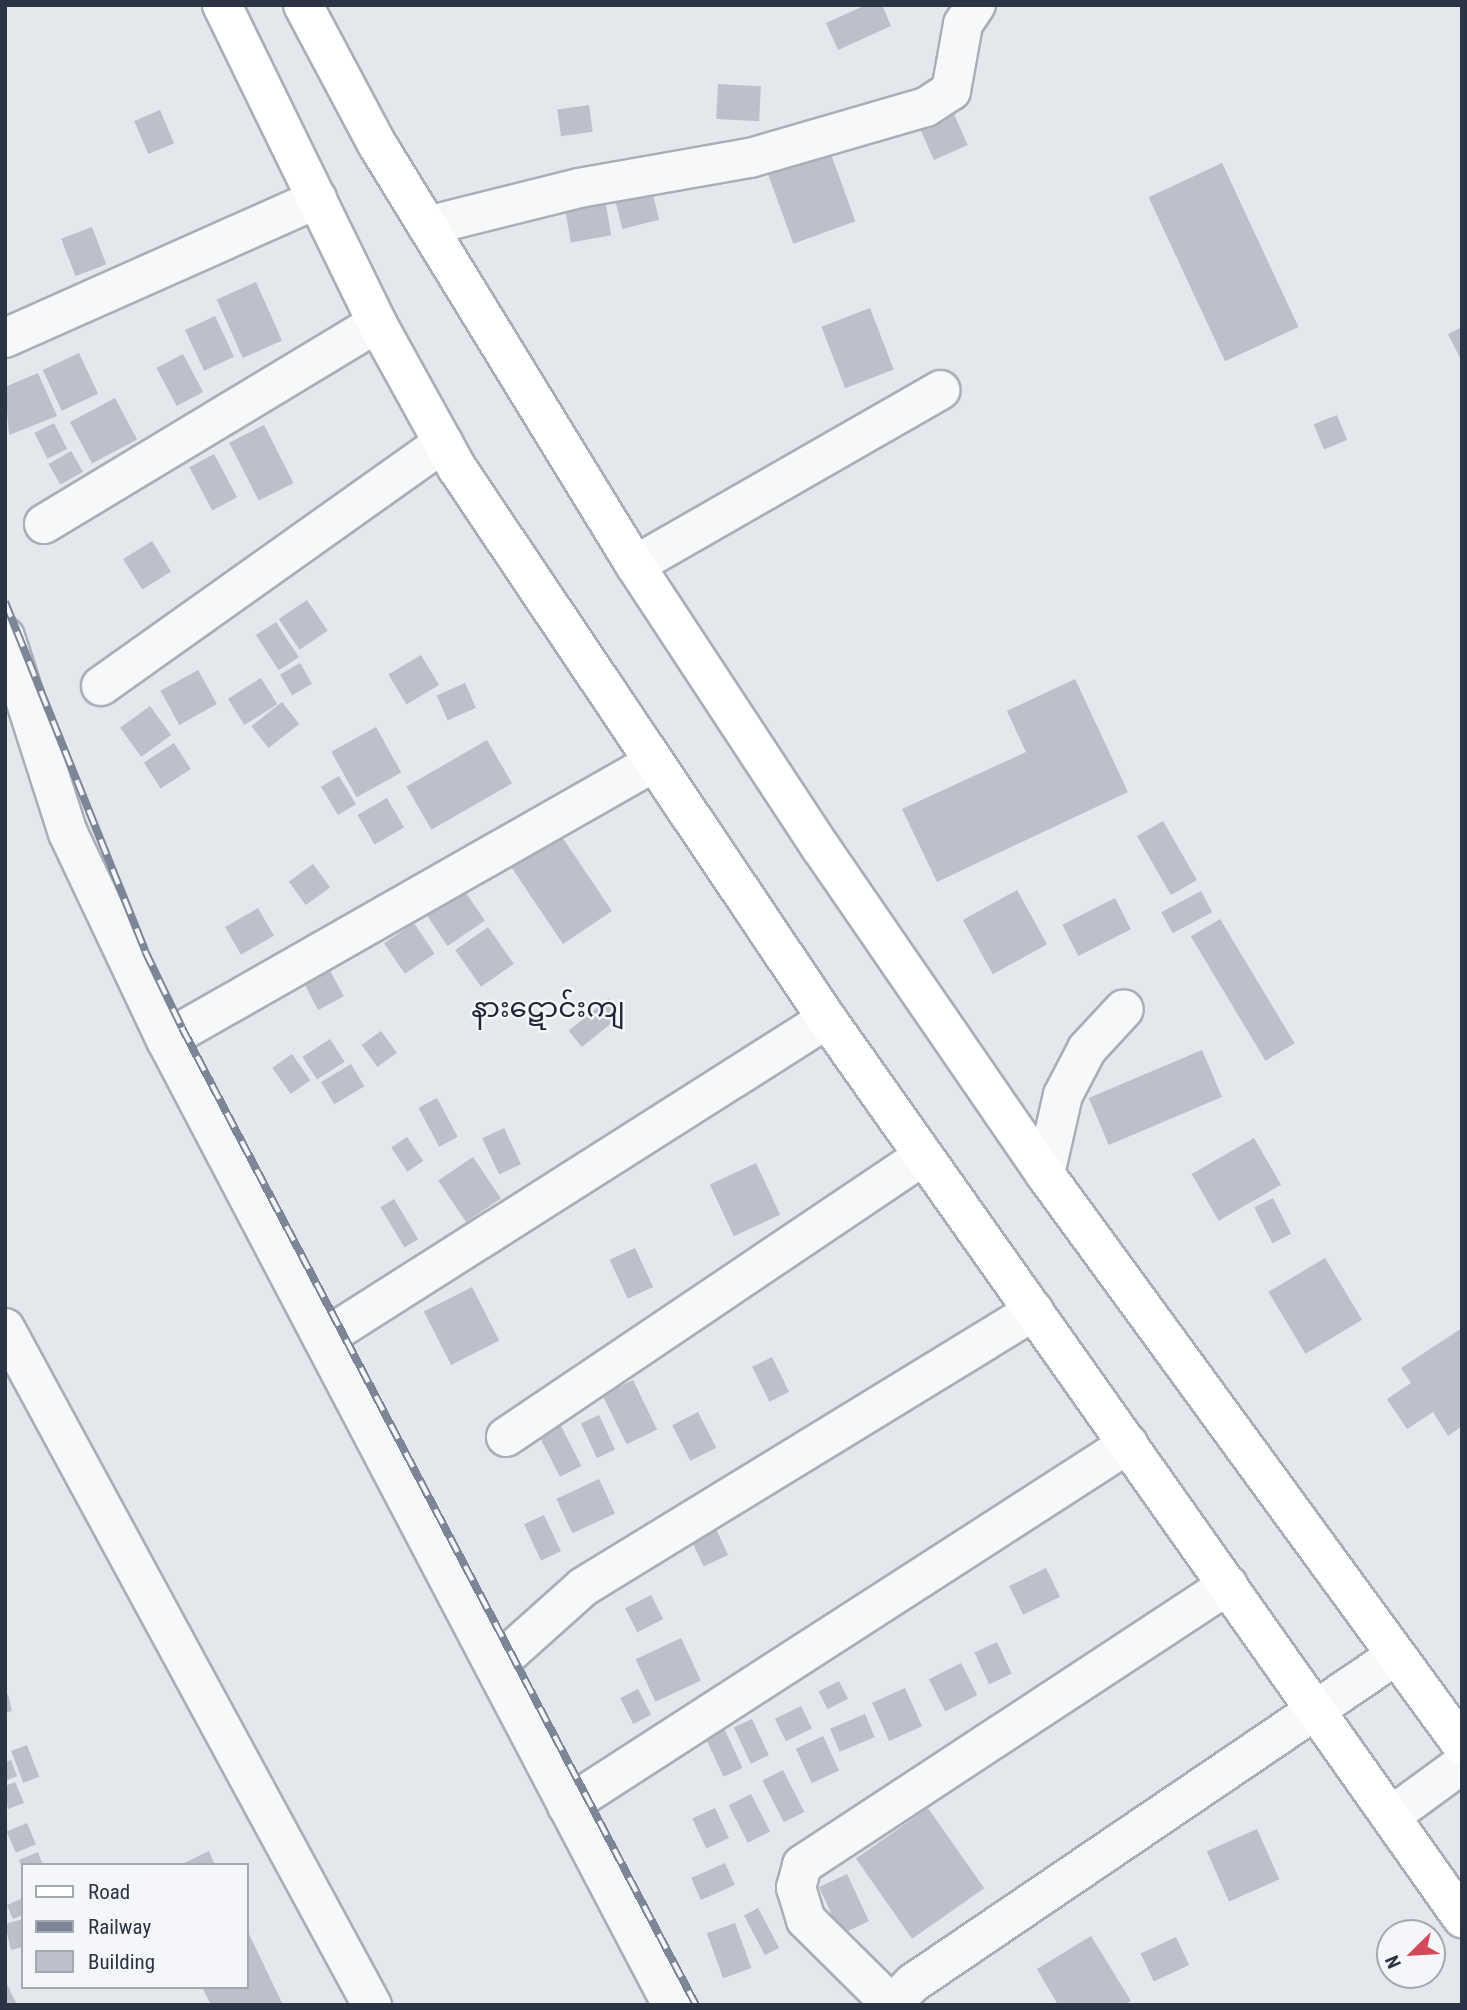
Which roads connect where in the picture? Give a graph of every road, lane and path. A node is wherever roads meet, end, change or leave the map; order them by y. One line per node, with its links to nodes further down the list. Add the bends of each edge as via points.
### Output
1 (222, 5): 4 (main road)
2 (303, 5): 5 (main road)
3 (976, 5): 5 (street, via 963,24 951,91 926,107 750,158 579,188)
4 (317, 199): 6 (main road); 7 (street)
5 (427, 226): 11 (main road)
6 (377, 323): 9 (main road); 10 (street)
7 (5, 338)
8 (940, 390): 11 (street)
9 (443, 443): 13 (street); 14 (main road)
10 (44, 524)
11 (635, 565): 19 (main road)
12 (5, 637): 17 (street, via 68,833)
13 (101, 686)
14 (651, 764): 16 (main road); 17 (street)
15 (1124, 1009): 19 (street, via 1087,1049 1063,1095)
16 (827, 1019): 18 (main road); 22 (street)
17 (166, 1040): 22 (street)
18 (923, 1156): 20 (main road); 23 (street)
19 (1045, 1174): 26 (main road)
20 (1034, 1311): 24 (main road); 27 (street, via 583,1587)
21 (5, 1328): 35 (street)
22 (323, 1339): 27 (street)
23 (506, 1437)
24 (1128, 1444): 25 (main road); 31 (street)
25 (1227, 1585): 28 (main road); 34 (street, via 802,1865 796,1888 806,1920)
26 (1395, 1656): 28 (street); 29 (main road)
27 (497, 1664): 31 (street)
28 (1316, 1715): 32 (main road); 34 (street, via 913,1983)
29 (1462, 1745)
30 (1462, 1764): 32 (street)
31 (567, 1806): 36 (street)
32 (1391, 1816): 33 (main road)
33 (1462, 1918)
34 (891, 2004)
35 (372, 2005)
36 (672, 2005)

